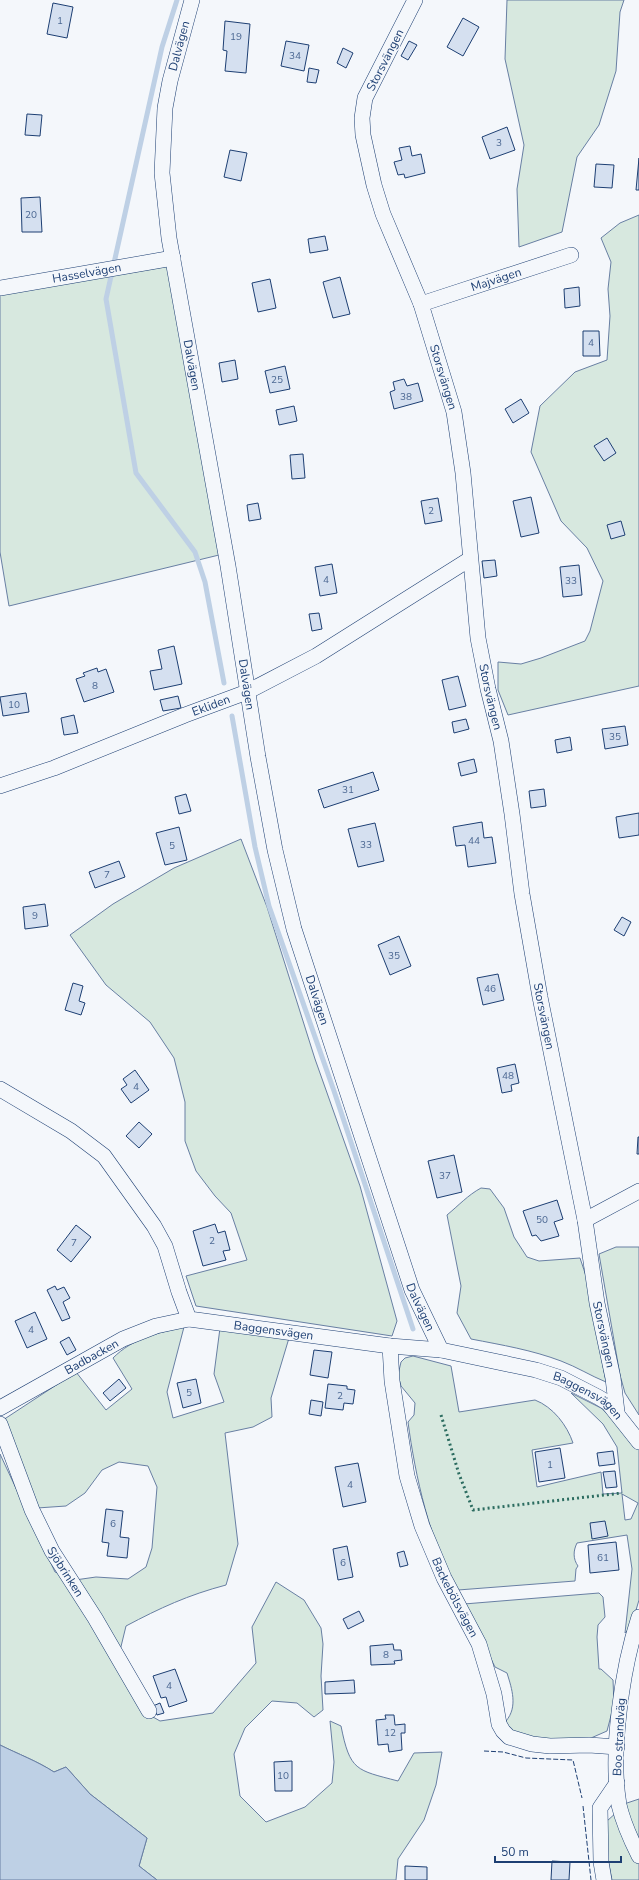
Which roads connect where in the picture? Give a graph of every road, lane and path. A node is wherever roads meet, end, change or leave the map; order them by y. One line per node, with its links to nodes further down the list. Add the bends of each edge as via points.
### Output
1 (192, 0): 4 (street, Dalvägen, via 165,108 162,173)
2 (415, 0): 6 (street, Storsvängen, via 365,98 362,118 365,145 383,214)
3 (571, 255): 6 (street, Majvägen)
4 (173, 258): 5 (street, Hasselvägen); 8 (street, Dalvägen, via 228,566)
5 (0, 288)
6 (421, 304): 7 (street, Storsvängen, via 454,412 463,473)
7 (470, 559): 8 (street, Ekliden, via 316,656); 12 (street, Storsvängen, via 478,638 501,741 522,894)
8 (247, 692): 9 (street, Ekliden, via 54,768); 15 (street, Dalvägen, via 274,850 294,929 412,1290)
9 (0, 786)
10 (0, 1089): 13 (street, via 71,1131 104,1156 154,1226 165,1246 178,1292)
11 (639, 1191): 12 (street)
12 (585, 1220): 17 (street, Storsvängen)
13 (190, 1319): 14 (street, Baggensvägen); 16 (street, Badbacken, via 156,1326 123,1339)
14 (390, 1346): 15 (street, Baggensvägen); 22 (street, Backebölsvägen, via 392,1381 407,1476 422,1526 444,1578 480,1644 502,1731 509,1737 532,1744)
15 (440, 1350): 17 (street, Baggensvägen, via 536,1370 561,1378 598,1396)
16 (0, 1408)
17 (617, 1412): 19 (street, Baggensvägen)
18 (0, 1424): 21 (street, Sjöbrinken, via 32,1510 52,1551 95,1618)
19 (639, 1442)
20 (639, 1617): 22 (street, Boo strandväg, via 624,1677)
21 (149, 1711)
22 (617, 1747): 23 (street, Boo strandväg)
23 (617, 1783): 24 (street, Boo strandväg, via 624,1821); 25 (street, via 600,1808)
24 (639, 1856)
25 (604, 1880)

